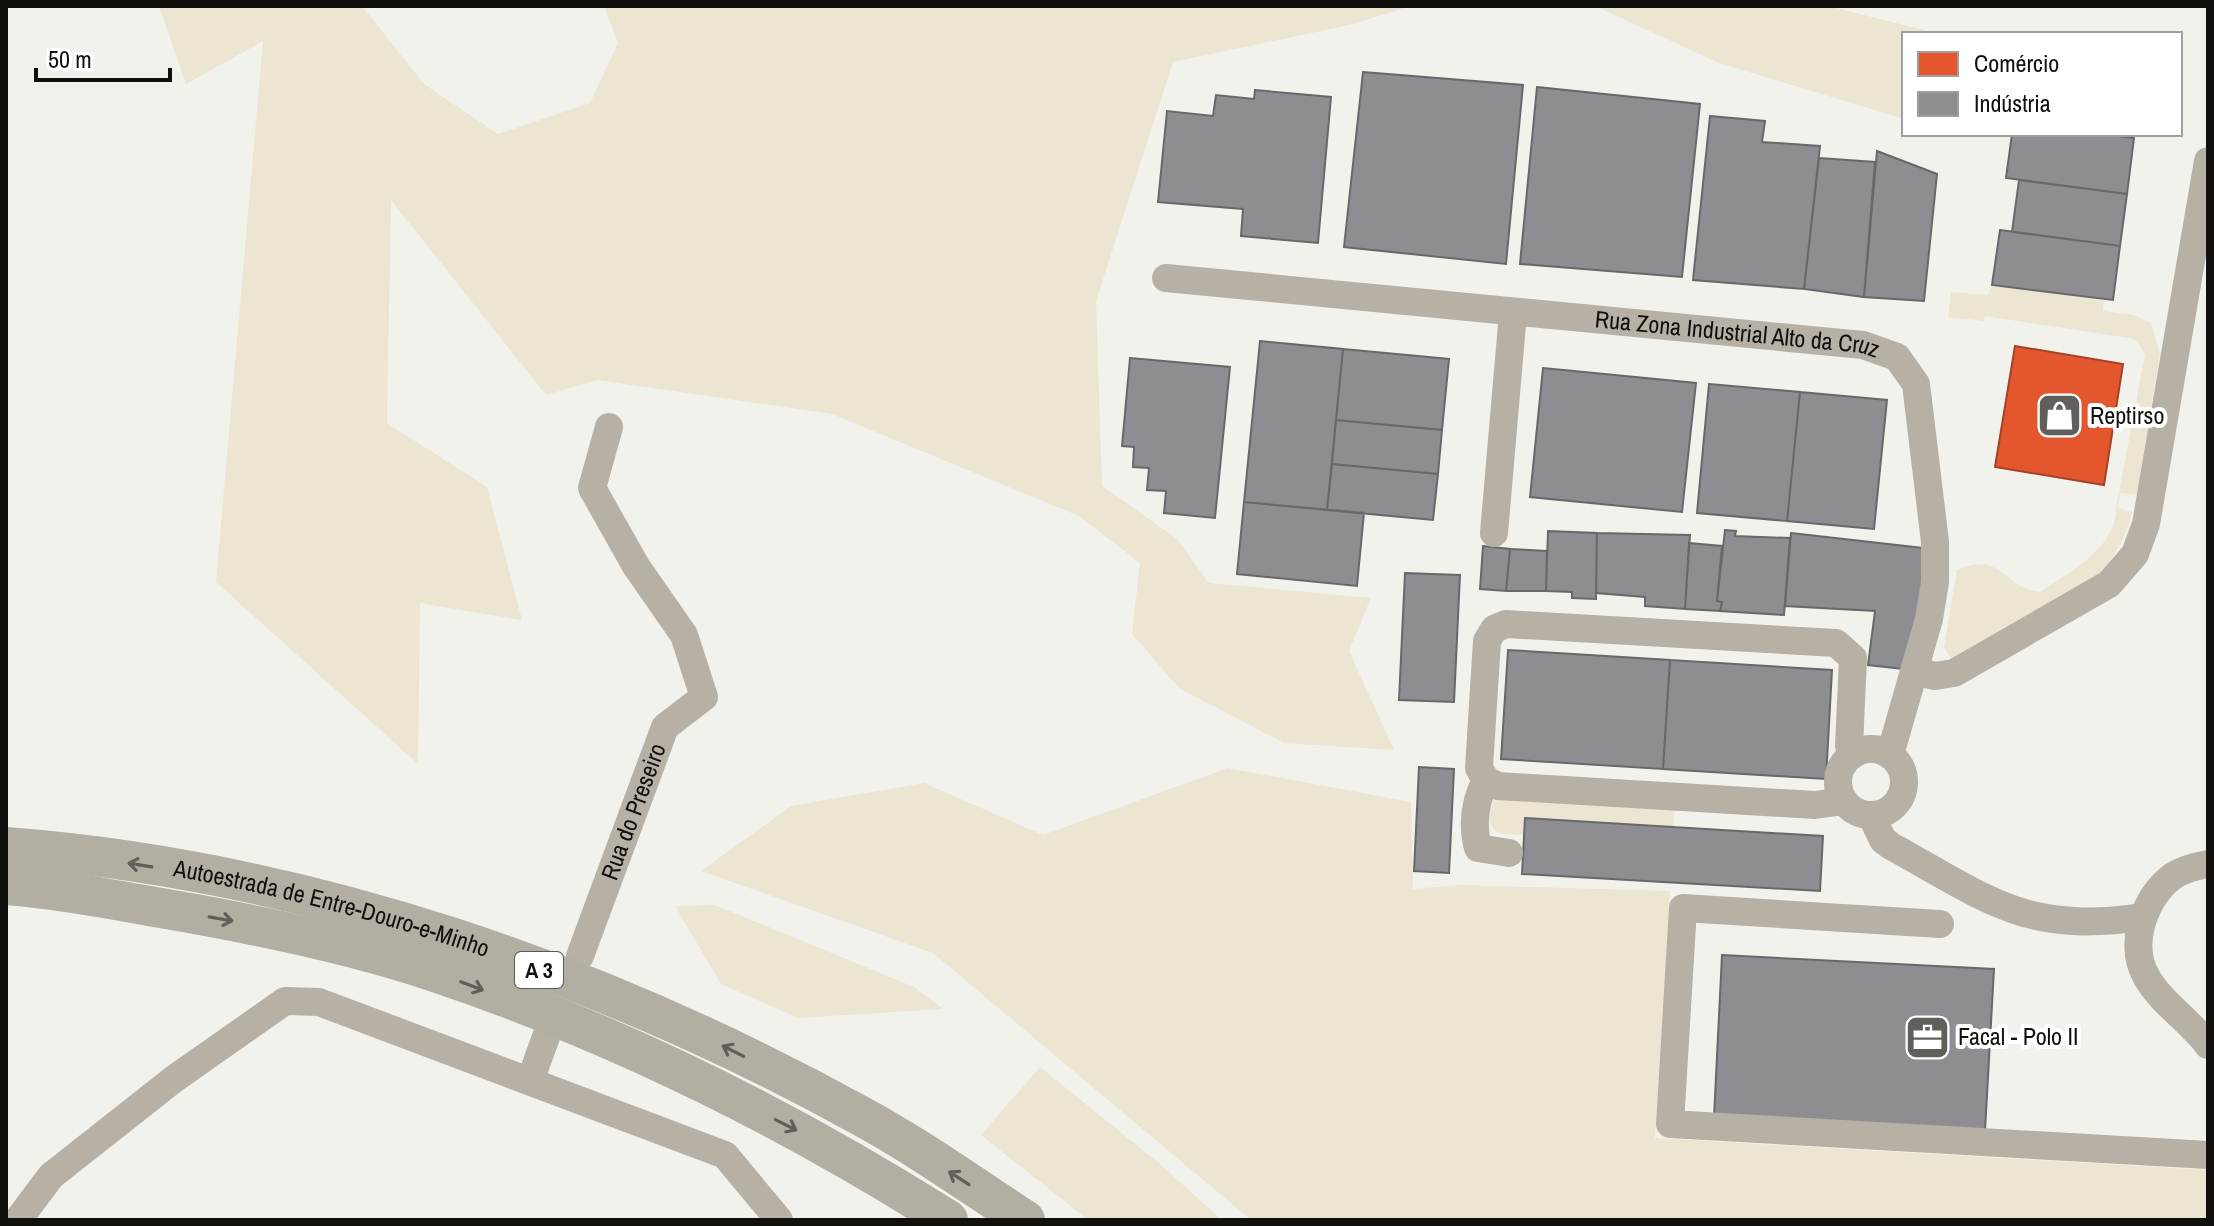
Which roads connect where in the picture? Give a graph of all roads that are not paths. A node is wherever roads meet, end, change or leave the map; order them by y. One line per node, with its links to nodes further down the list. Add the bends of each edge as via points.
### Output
1 (2208, 161): 6 (street, via 2146,524 2135,554 2109,584 1954,673)
2 (1166, 278): 3 (street, Rua Zona Industrial Alto da Cruz)
3 (1513, 313): 5 (street); 6 (street, Rua Zona Industrial Alto da Cruz, via 1863,345 1897,357 1916,384 1935,542 1935,582)
4 (609, 427): 18 (street, Rua do Preseiro, via 592,488 636,566 684,635 704,697 665,727)
5 (1494, 533)
6 (1917, 672): 8 (street, Rua Zona Industrial Alto da Cruz)
7 (1853, 754): 8 (street, via 1867,749); 9 (street, via 1853,658 1836,643 1506,624 1494,629 1487,641 1479,768); 10 (street, via 1838,777)
8 (1890, 755): 11 (street, via 1901,767 1904,789 1892,808)
9 (1486, 780): 10 (street, via 1498,786 1815,805); 13 (street, via 1478,796 1478,848)
10 (1844, 801): 11 (street, via 1860,814)
11 (1871, 815): 16 (street, via 1891,846 2007,910 2095,924)
12 (6, 847): 26 (highway, Autoestrada de Entre-Douro-e-Minho / A 3, one-way to 12, via 863,1117 663,1016 446,935 241,881)
13 (1509, 853)
14 (2208, 864): 16 (street, via 2175,874 2156,892)
15 (6, 885): 25 (highway, Autoestrada de Entre-Douro-e-Minho / A 3, one-way to 25, via 237,921 431,971 645,1053 843,1154)
16 (2143, 917): 20 (street, via 2139,935 2146,976)
17 (1940, 924): 22 (street, via 1683,908 1670,1124)
18 (580, 956)
19 (546, 1037): 21 (street)
20 (2208, 1045)
21 (530, 1081): 23 (street, via 319,1002 285,1001 174,1079); 24 (street, via 725,1155)
22 (2208, 1155)
23 (16, 1209)
24 (779, 1220)
25 (948, 1220)
26 (1025, 1220)

